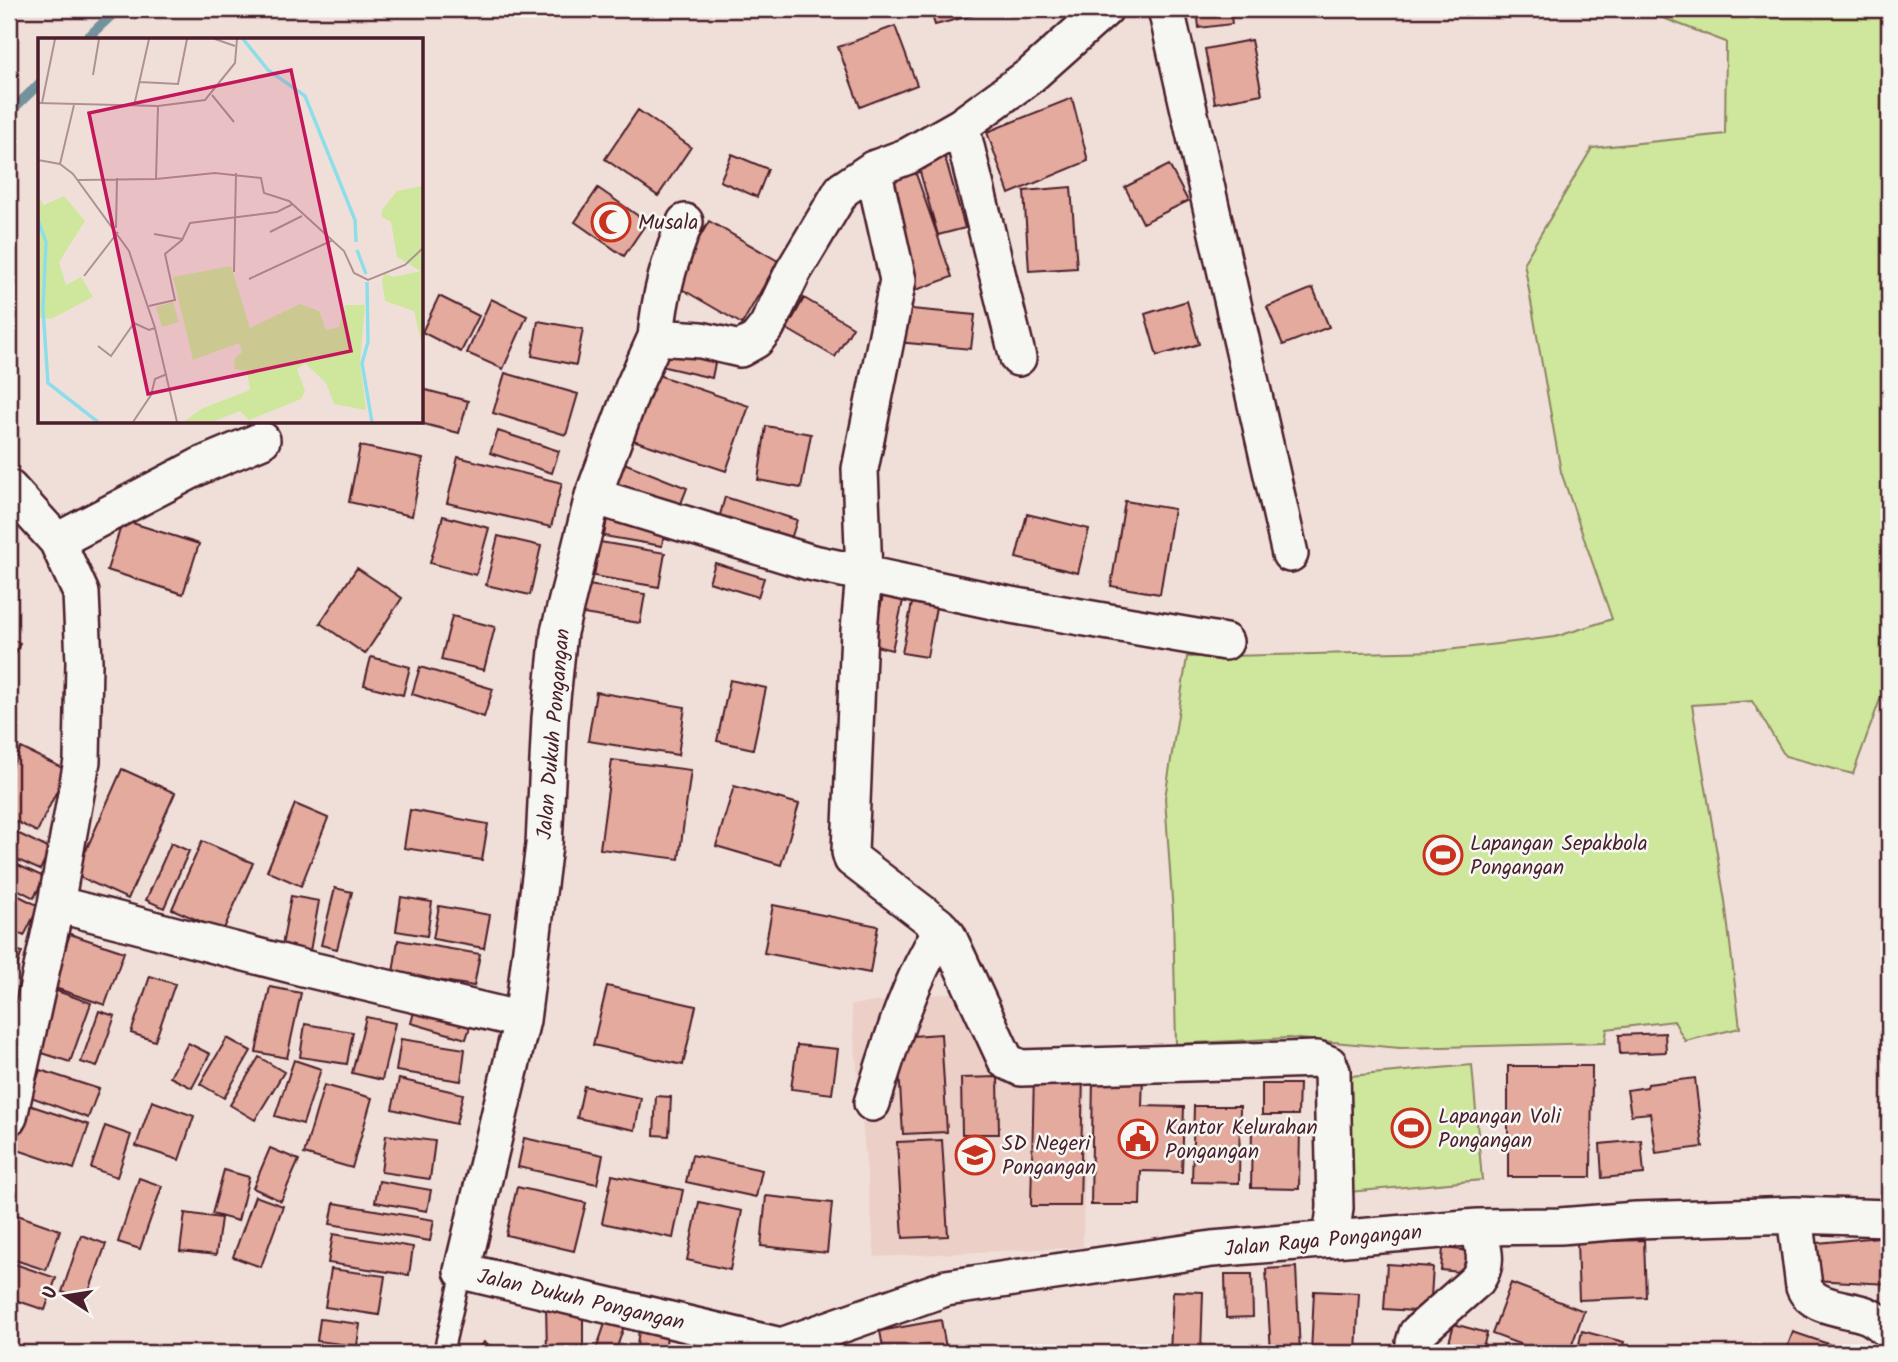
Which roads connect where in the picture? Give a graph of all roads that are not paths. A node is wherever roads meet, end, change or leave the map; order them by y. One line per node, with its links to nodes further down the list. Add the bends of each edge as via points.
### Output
1 (1105, 9): 3 (street, via 1031,75)
2 (1167, 9): 12 (street)
3 (961, 126): 4 (street, via 908,156); 7 (street)
4 (873, 169): 6 (street, via 842,190 756,340 740,349); 13 (street, via 898,280 860,469)
5 (685, 222): 6 (street, Jalan Dukuh Pongangan, via 666,274)
6 (656, 337): 10 (street, Jalan Dukuh Pongangan)
7 (1018, 358)
8 (262, 440): 11 (street, via 200,466)
9 (9, 488): 11 (street)
10 (593, 496): 13 (street); 17 (street, Jalan Dukuh Pongangan, via 559,632 544,845)
11 (57, 541): 15 (street, via 81,593 84,662 82,761)
12 (1290, 554)
13 (863, 574): 14 (street); 16 (street, via 850,852 857,864)
14 (1225, 642)
15 (56, 904): 17 (street); 18 (street)
16 (942, 929): 19 (street, via 907,996); 24 (street, via 1006,1061 1021,1068 1317,1059 1329,1064 1335,1208)
17 (522, 1020): 25 (street, Jalan Dukuh Pongangan)
18 (16, 1054): 20 (street)
19 (872, 1103)
20 (9, 1117)
21 (1795, 1216): 22 (street, Jalan Raya Pongangan); 23 (street, Jalan Raya Pongangan); 26 (street, via 1807,1295 1870,1316)
22 (1889, 1218)
23 (1478, 1227): 24 (street, Jalan Raya Pongangan); 29 (street, via 1486,1262 1483,1271 1417,1333)
24 (1331, 1238): 27 (street, Jalan Raya Pongangan, via 1212,1249 946,1288)
25 (462, 1270): 27 (street, Jalan Dukuh Pongangan); 28 (lane, Jalan Dukuh Pongangan)
26 (1889, 1331)
27 (797, 1347)
28 (443, 1353)
29 (1417, 1353)

